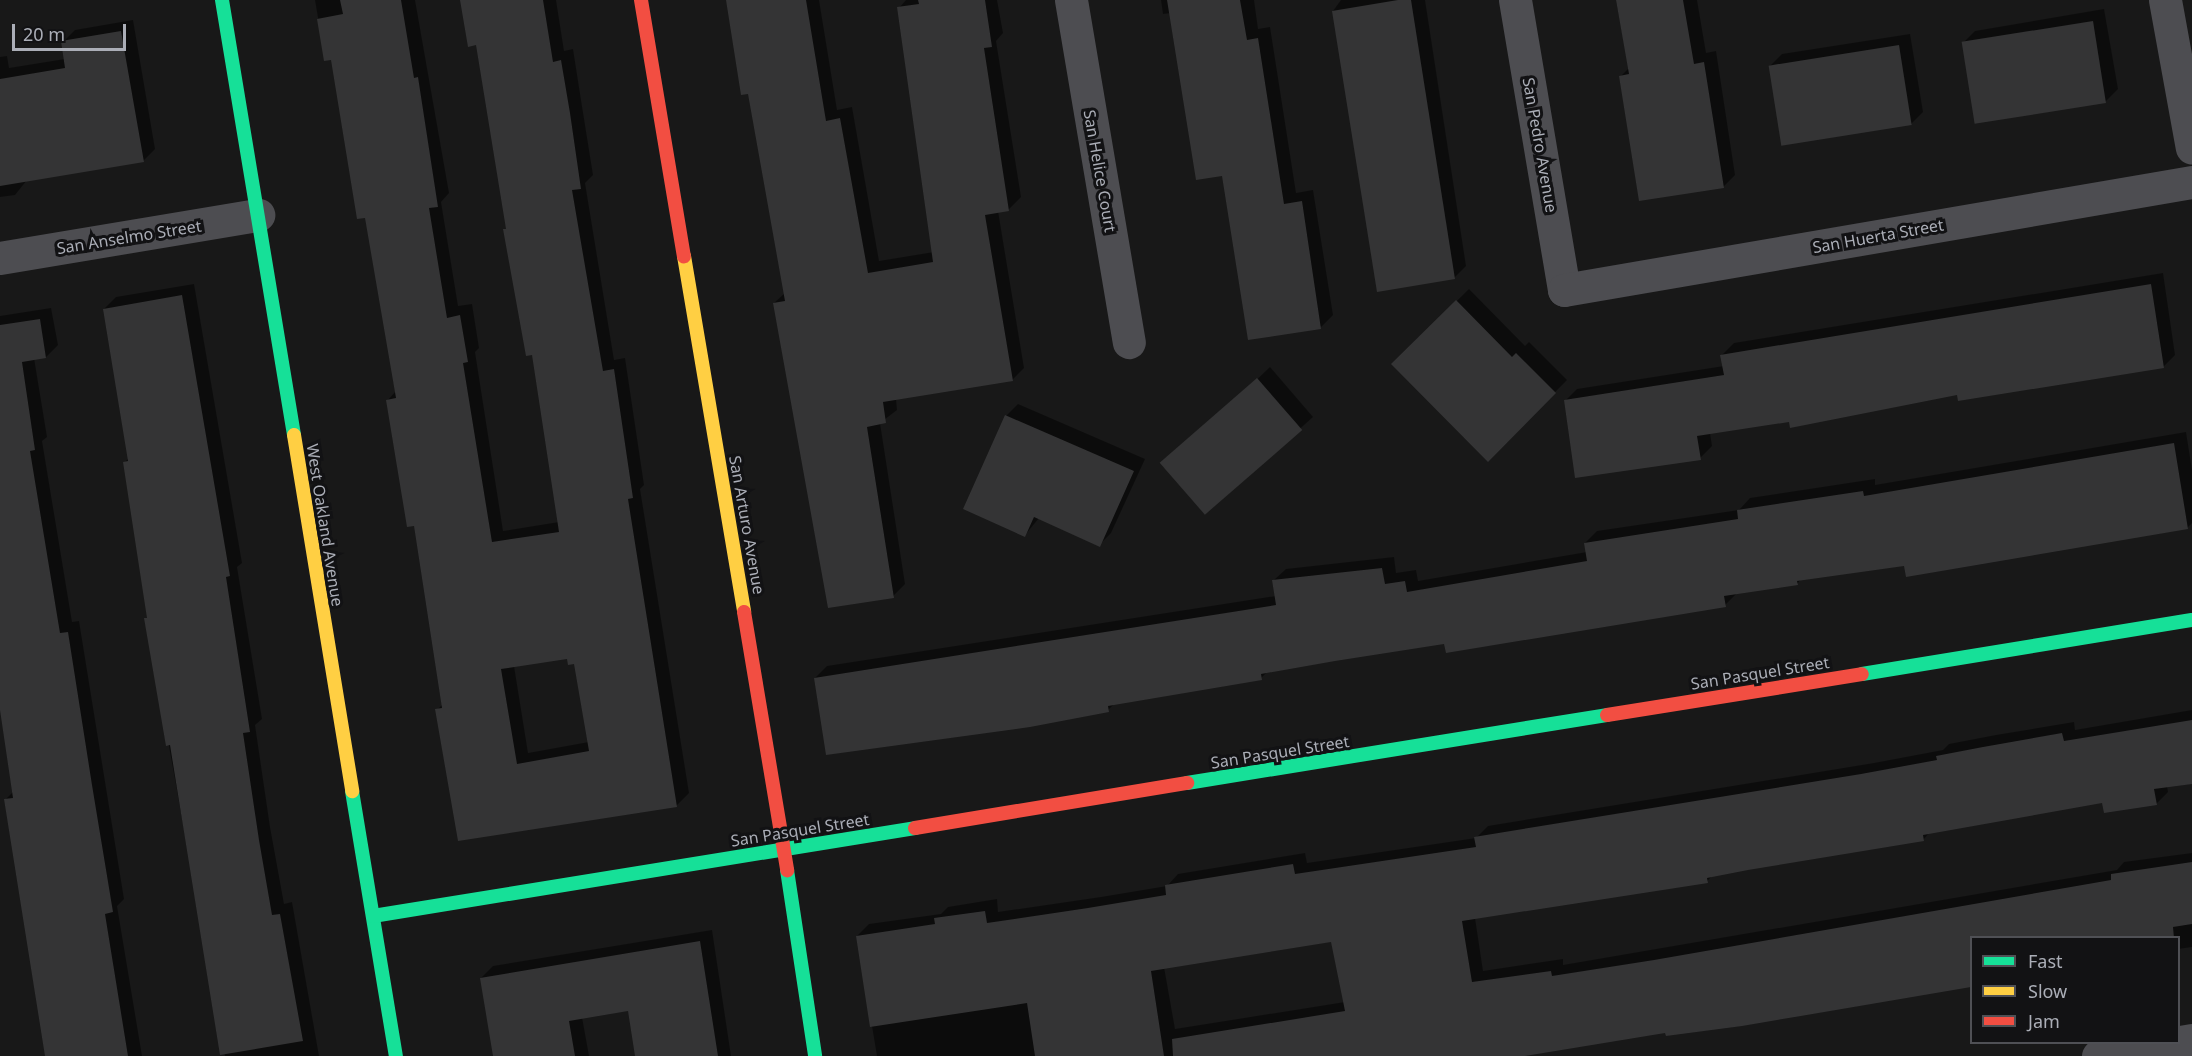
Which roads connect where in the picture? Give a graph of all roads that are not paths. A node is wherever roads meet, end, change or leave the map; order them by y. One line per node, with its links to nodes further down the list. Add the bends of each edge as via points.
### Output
1 (222, 0): 8 (street, West Oakland Avenue)
2 (641, 0): 13 (street, San Arturo Avenue)
3 (1071, 0): 11 (street, San Helice Court)
4 (1515, 0): 10 (street, San Pedro Avenue)
5 (2165, 0): 6 (street)
6 (2192, 148)
7 (2192, 182): 10 (street, San Huerta Street)
8 (258, 215): 9 (street, San Anselmo Street); 14 (street, West Oakland Avenue)
9 (0, 258)
10 (1564, 290)
11 (1129, 342)
12 (2192, 620): 13 (street, San Pasquel Street)
13 (784, 849): 14 (street, San Pasquel Street); 17 (street, San Arturo Avenue)
14 (373, 916): 16 (street, West Oakland Avenue)
15 (2168, 1044): 18 (street)
16 (396, 1056)
17 (815, 1056)
18 (2098, 1056)

